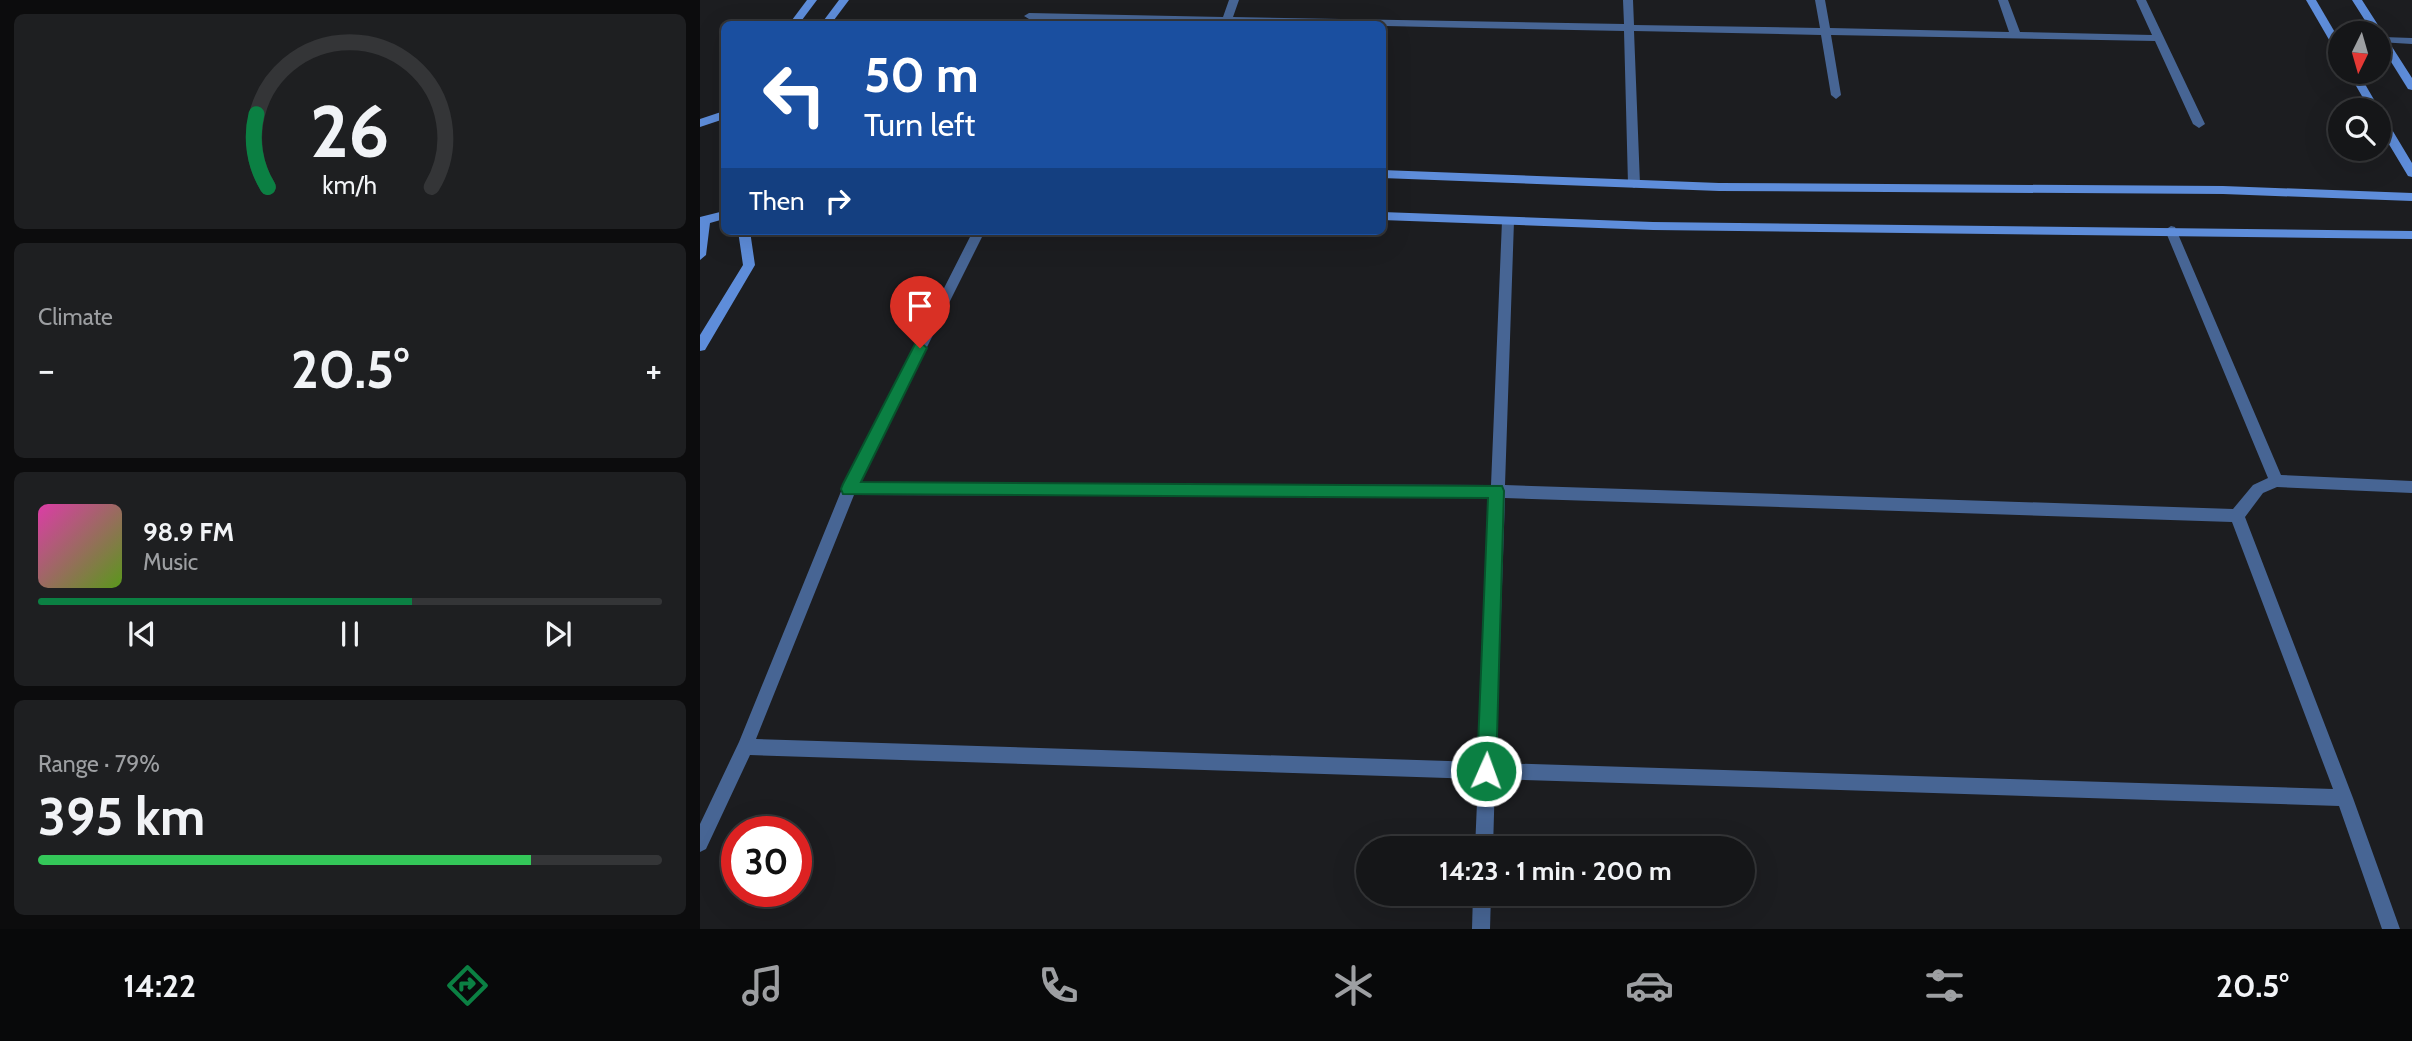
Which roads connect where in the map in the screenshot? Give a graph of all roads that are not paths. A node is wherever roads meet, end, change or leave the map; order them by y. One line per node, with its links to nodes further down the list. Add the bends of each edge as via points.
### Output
1 (812, 0): 11 (street)
2 (844, 0): 12 (street)
3 (1234, 0): 14 (street)
4 (1628, 0): 17 (street)
5 (1819, 0): 19 (street)
6 (2003, 0): 20 (street)
7 (2141, 0): 21 (street)
8 (2311, 0): 18 (street)
9 (2357, 0): 15 (street)
10 (1029, 16): 13 (street)
11 (796, 21)
12 (828, 21)
13 (1194, 21)
14 (1227, 21)
15 (2371, 21)
16 (1386, 24): 17 (street)
17 (1630, 27): 19 (street); 33 (street)
18 (2328, 29)
19 (1826, 32): 20 (street); 26 (street)
20 (2016, 36): 21 (street)
21 (2157, 38): 29 (street)
22 (2391, 40): 23 (street)
23 (2412, 41)
24 (2391, 53): 25 (street)
25 (2412, 86)
26 (1836, 94)
27 (721, 116): 28 (street)
28 (700, 123)
29 (2199, 124)
30 (2391, 138): 31 (street)
31 (2412, 173)
32 (1386, 174): 33 (street)
33 (1634, 184): 34 (street, via 2223,190)
34 (2412, 197)
35 (721, 216): 37 (street)
36 (1386, 216): 38 (street)
37 (702, 221): 43 (street)
38 (1508, 221): 39 (street); 48 (street)
39 (2171, 230): 42 (street); 45 (street)
40 (745, 235): 44 (street, via 749,265)
41 (977, 235): 47 (street)
42 (2412, 235)
43 (700, 255)
44 (700, 346)
45 (2276, 481): 46 (street); 49 (street, via 2258,489)
46 (2412, 487)
47 (849, 489): 48 (street); 50 (street)
48 (1496, 491): 49 (street); 51 (street)
49 (2237, 516): 52 (street)
50 (746, 747): 51 (street); 54 (street)
51 (1486, 771): 52 (street); 53 (street)
52 (2344, 798): 57 (street)
53 (1484, 836)
54 (700, 843)
55 (1482, 906): 56 (street)
56 (1481, 929)
57 (2391, 929)

